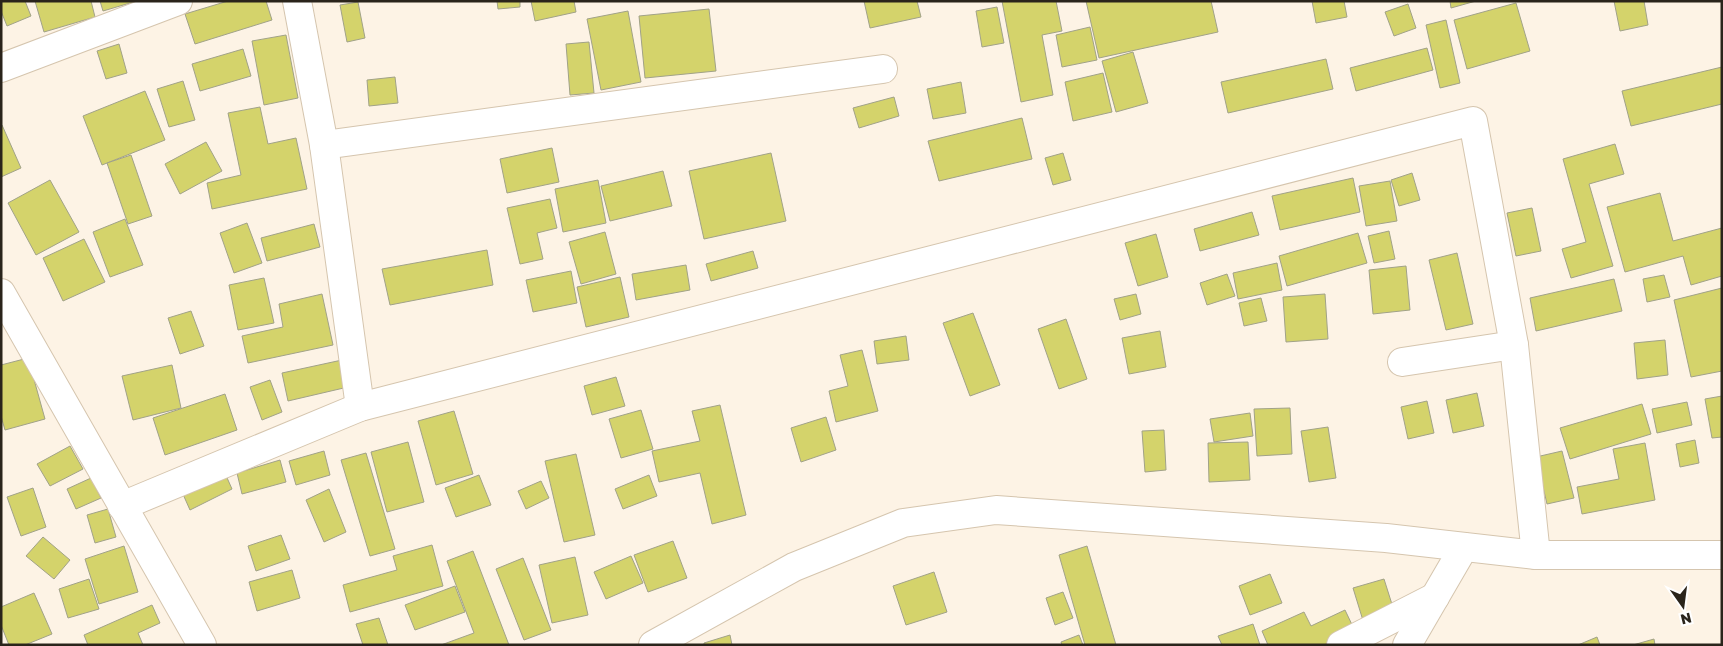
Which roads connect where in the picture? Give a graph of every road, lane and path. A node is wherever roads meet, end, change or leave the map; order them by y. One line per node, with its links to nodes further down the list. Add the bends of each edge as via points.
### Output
1 (178, 1): 3 (street)
2 (297, 1): 5 (street)
3 (1, 68)
4 (883, 69): 5 (street)
5 (324, 145): 9 (street)
6 (1, 293): 10 (street)
7 (1514, 345): 8 (street); 9 (street, via 1473,121); 12 (street)
8 (1402, 362)
9 (360, 407): 10 (street)
10 (122, 506): 15 (street)
11 (1464, 547): 12 (street); 14 (street); 16 (street, via 1386,538 996,510 904,523 794,567)
12 (1536, 555): 13 (street)
13 (1722, 555)
14 (1435, 597): 17 (street); 18 (street)
15 (202, 645)
16 (653, 645)
17 (1341, 645)
18 (1407, 645)

